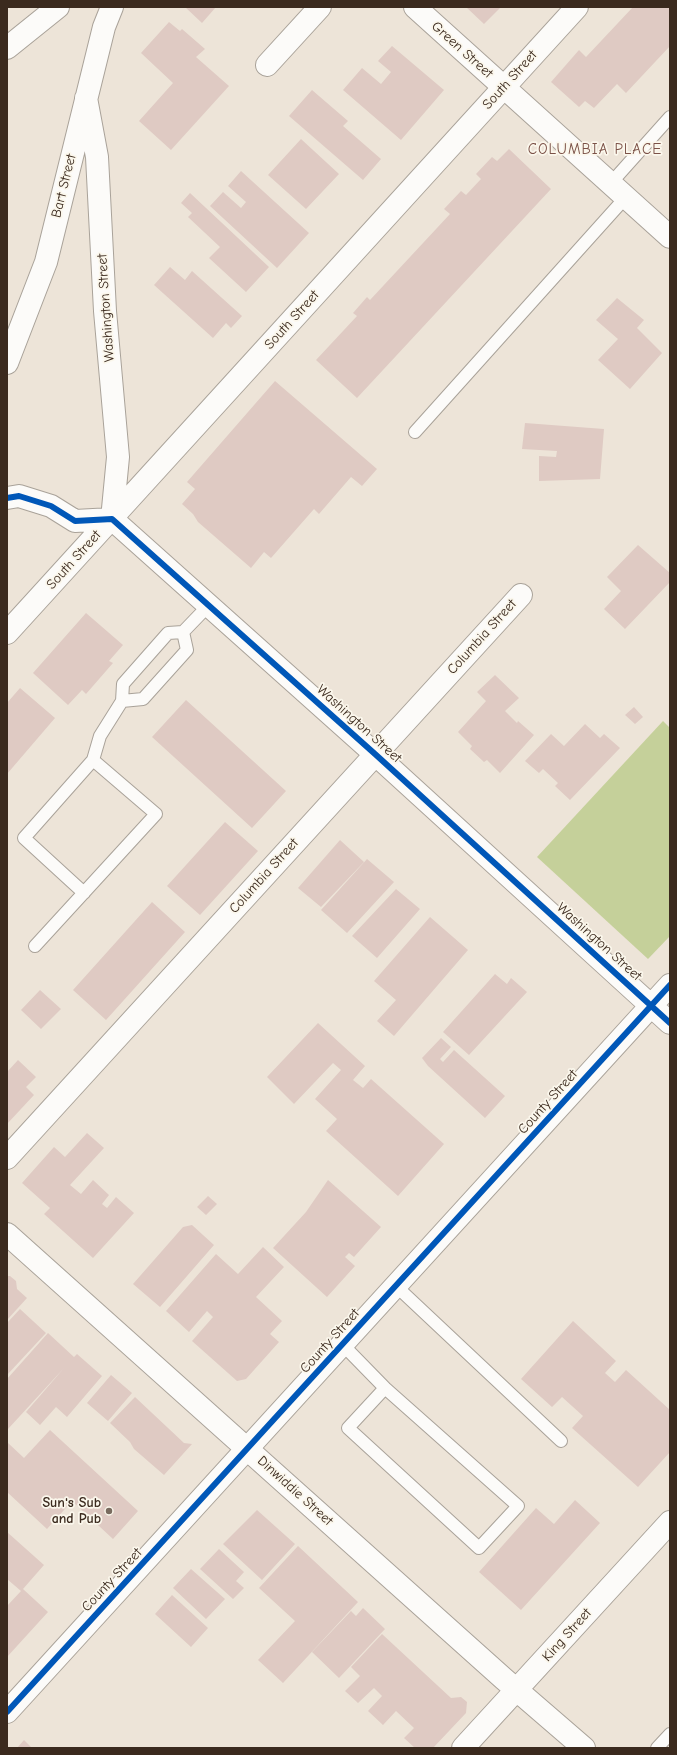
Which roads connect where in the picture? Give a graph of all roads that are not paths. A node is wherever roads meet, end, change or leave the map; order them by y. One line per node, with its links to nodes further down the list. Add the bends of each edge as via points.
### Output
1 (58, 7): 6 (main road)
2 (112, 7): 9 (main road, Bart Street, via 104,27)
3 (320, 7): 7 (main road)
4 (415, 7): 8 (main road, Green Street)
5 (577, 7): 8 (main road, South Street)
6 (7, 48)
7 (267, 66)
8 (504, 87): 11 (main road, Green Street); 16 (main road, South Street)
9 (86, 98): 13 (main road, Bart Street, via 46,262); 16 (main road, Washington Street, via 97,156 105,311 118,457)
10 (670, 117): 11 (lane)
11 (618, 190): 12 (main road, Green Street); 14 (lane)
12 (670, 237)
13 (7, 363)
14 (415, 432)
15 (7, 498): 16 (main road, via 19,496 51,506 75,521)
16 (112, 519): 18 (main road, Washington Street); 20 (main road, South Street)
17 (521, 595): 22 (main road, Columbia Street)
18 (209, 605): 19 (lane); 22 (main road, Washington Street)
19 (183, 632): 21 (lane, via 168,632 123,684); 21 (lane, via 187,650 143,698)
20 (7, 633)
21 (122, 701): 23 (lane, via 100,736)
22 (375, 754): 27 (main road, Washington Street); 29 (main road, Columbia Street)
23 (93, 760): 24 (lane, via 24,838); 24 (lane, via 156,814)
24 (84, 893): 25 (lane)
25 (35, 946)
26 (670, 985): 27 (main road, County Street)
27 (652, 1006): 28 (main road, Washington Street); 31 (main road, County Street)
28 (670, 1023)
29 (7, 1158)
30 (7, 1234): 35 (main road, Dinwiddie Street)
31 (396, 1286): 32 (main road, County Street); 34 (lane)
32 (343, 1345): 33 (lane); 35 (main road, County Street)
33 (385, 1388): 33 (lane, via 518,1506 479,1548 348,1428)
34 (561, 1441)
35 (248, 1449): 37 (main road, Dinwiddie Street); 38 (main road, County Street)
36 (670, 1522): 37 (main road, King Street)
37 (517, 1690): 40 (main road, King Street); 41 (main road, Dinwiddie Street)
38 (8, 1708)
39 (670, 1734): 42 (lane)
40 (464, 1748)
41 (584, 1748)
42 (657, 1748)

